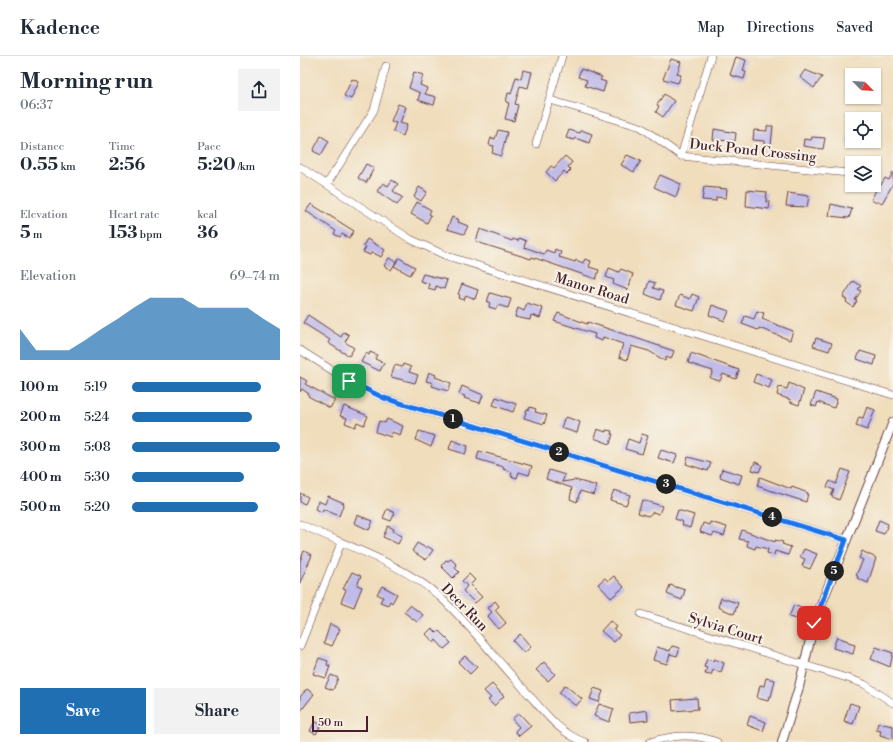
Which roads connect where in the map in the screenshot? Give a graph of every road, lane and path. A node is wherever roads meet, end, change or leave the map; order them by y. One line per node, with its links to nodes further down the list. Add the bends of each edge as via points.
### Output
1 (562, 56): 4 (street)
2 (711, 56): 6 (street)
3 (386, 66): 9 (street, via 374,110)
4 (550, 100): 5 (street); 6 (street, Duck Pond Crossing, via 641,127)
5 (536, 144)
6 (681, 156): 8 (street, Duck Pond Crossing)
7 (300, 167): 9 (street, Manor Road)
8 (845, 173)
9 (328, 184): 11 (street, Manor Road, via 410,239 448,256)
10 (300, 350): 14 (street, via 349,381 384,398)
11 (893, 396)
12 (893, 422): 14 (street)
13 (300, 524): 15 (street, Deer Run)
14 (846, 540): 18 (street, via 814,623)
15 (341, 543): 17 (street); 20 (street, Deer Run, via 391,565 418,580 440,597 550,718 572,738)
16 (641, 614): 18 (street, Sylvia Court)
17 (300, 646)
18 (804, 666): 19 (street, Sylvia Court, via 864,684); 23 (street)
19 (893, 703)
20 (585, 742)
21 (650, 742): 22 (street, via 669,736 690,736)
22 (717, 742)
23 (782, 742)

